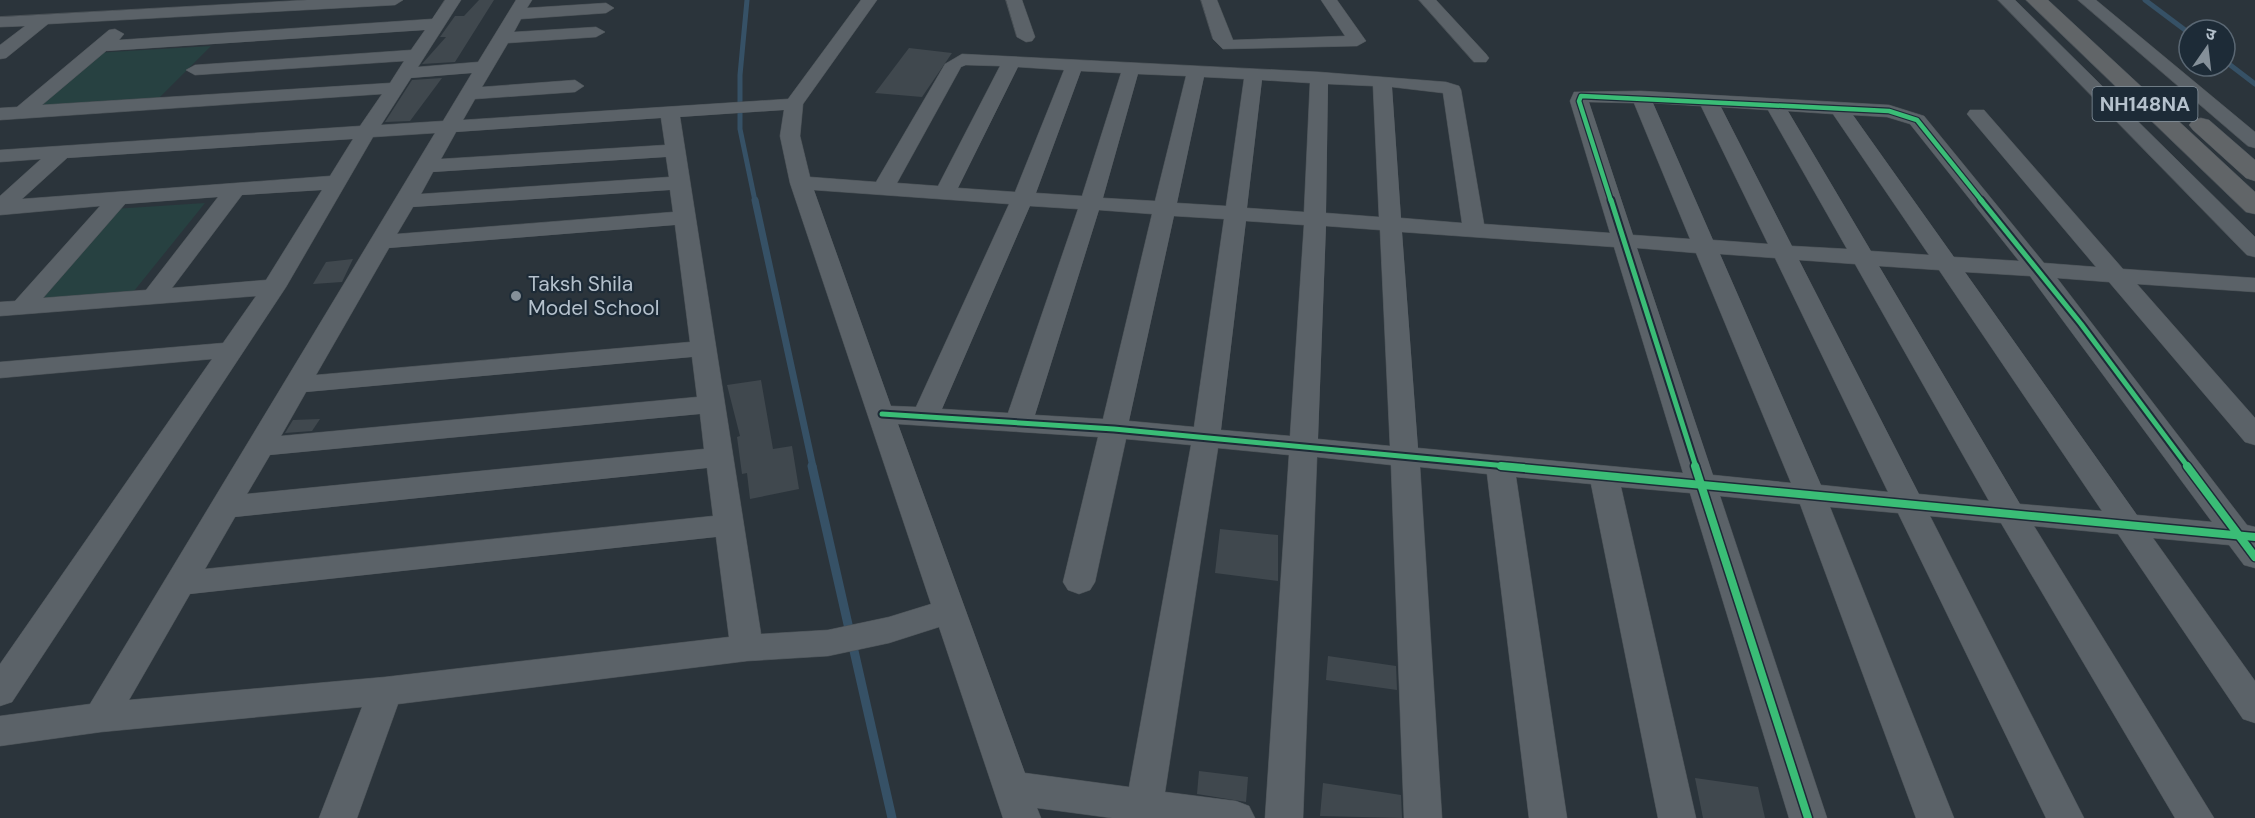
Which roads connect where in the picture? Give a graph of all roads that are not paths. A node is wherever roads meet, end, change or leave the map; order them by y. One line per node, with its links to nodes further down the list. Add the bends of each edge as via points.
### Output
1 (151, 0): 15 (street)
2 (395, 0): 15 (street)
3 (453, 0): 18 (street)
4 (869, 0): 44 (street)
5 (1014, 0): 21 (street)
6 (1209, 0): 7 (street, via 1222,39 1229,45 1357,40)
7 (1329, 0)
8 (1427, 0): 26 (street)
9 (2006, 0): 79 (street)
10 (2036, 0): 68 (highway, NH148NA)
11 (2065, 0): 57 (highway, NH148NA)
12 (2086, 0): 52 (street)
13 (520, 7): 14 (street); 22 (street)
14 (606, 8)
15 (136, 14): 16 (street); 23 (street)
16 (43, 20): 17 (street); 24 (street)
17 (0, 22)
18 (437, 24): 19 (street); 25 (street)
19 (341, 31): 23 (street); 28 (street)
20 (596, 32): 22 (street)
21 (1026, 37)
22 (501, 38): 30 (street)
23 (101, 46): 46 (street)
24 (0, 54)
25 (417, 55): 28 (street); 36 (street)
26 (1480, 58)
27 (1012, 61): 29 (street); 61 (street, via 968,58 954,64); 63 (street)
28 (319, 62): 32 (street); 40 (street)
29 (1075, 64): 31 (street); 65 (street)
30 (483, 67): 36 (street); 39 (street)
31 (1131, 68): 33 (street); 67 (street)
32 (195, 70)
33 (1196, 71): 34 (street); 70 (street)
34 (1254, 74): 35 (street); 71 (street)
35 (1319, 77): 37 (street); 73 (street)
36 (400, 81): 40 (street); 51 (street)
37 (1382, 81): 74 (street); 75 (street, via 1452,90)
38 (574, 86): 39 (street)
39 (467, 94): 50 (street)
40 (292, 96): 46 (street)
41 (1641, 97): 42 (street); 76 (street, via 1586,95 1579,101); 78 (street)
42 (1708, 100): 43 (street); 80 (street)
43 (1774, 103): 45 (street); 81 (street)
44 (794, 104): 47 (street); 60 (street, via 790,136)
45 (1839, 108): 82 (street); 83 (street, via 1889,111 1917,120)
46 (22, 113): 48 (street)
47 (670, 113): 50 (street); 53 (street)
48 (0, 114)
49 (1977, 114): 84 (street)
50 (449, 127): 51 (street); 56 (street)
51 (366, 133): 54 (street); 58 (street)
52 (2255, 142)
53 (675, 150): 56 (street); 59 (street)
54 (62, 152): 55 (street); 69 (street)
55 (0, 156)
56 (426, 166): 66 (street)
57 (2255, 173)
58 (338, 182): 62 (street); 86 (street)
59 (680, 183): 66 (street); 72 (street)
60 (801, 183): 61 (street); 94 (street)
61 (883, 189): 63 (street)
62 (235, 190): 64 (street); 87 (street)
63 (945, 193): 65 (street)
64 (119, 198): 69 (street); 88 (street)
65 (1023, 198): 67 (street); 95 (street)
66 (405, 201): 77 (street)
67 (1091, 203): 70 (street); 96 (street)
68 (2255, 206)
69 (0, 207)
70 (1164, 208): 71 (street); 97 (street)
71 (1237, 213): 73 (street); 99 (street)
72 (685, 218): 77 (street); 89 (street)
73 (1315, 219): 74 (street); 101 (street)
74 (1390, 224): 75 (street); 103 (street)
75 (1474, 230): 76 (street)
76 (1621, 240): 78 (street); 106 (street)
77 (381, 242): 92 (street)
78 (1704, 247): 80 (street); 107 (street)
79 (2255, 250)
80 (1785, 252): 81 (street); 108 (street)
81 (1862, 258): 82 (street); 110 (street)
82 (1946, 264): 83 (street); 112 (street)
83 (2035, 270): 84 (street); 113 (street)
84 (2117, 276): 85 (street); 98 (street)
85 (2255, 285)
86 (274, 287): 87 (street); 90 (street)
87 (153, 297): 88 (street)
88 (11, 308)
89 (704, 348): 92 (street); 93 (street)
90 (229, 350): 91 (street); 119 (street)
91 (0, 370)
92 (297, 385): 100 (street)
93 (711, 404): 100 (street); 102 (street)
94 (882, 414): 95 (street); 116 (street)
95 (926, 415): 96 (street)
96 (1019, 421): 97 (street)
97 (1114, 429): 99 (street); 114 (street)
98 (2255, 436)
99 (1206, 439): 101 (street); 124 (street)
100 (261, 447): 109 (street)
101 (1302, 449): 103 (street); 127 (street)
102 (719, 457): 109 (street); 111 (street)
103 (1405, 458): 104 (street); 128 (street)
104 (1500, 466): 105 (street); 129 (street)
105 (1604, 477): 106 (street); 130 (street)
106 (1700, 486): 107 (street); 131 (street)
107 (1811, 495): 108 (street); 132 (street)
108 (1910, 505): 110 (street); 133 (street)
109 (226, 507): 115 (street)
110 (2011, 514): 112 (street); 134 (street)
111 (729, 525): 115 (street); 117 (street)
112 (2130, 526): 113 (street); 120 (street)
113 (2250, 543)
114 (1079, 582)
115 (181, 583): 121 (street)
116 (950, 611): 117 (street, via 890,630 828,643); 123 (street)
117 (747, 648): 118 (street)
118 (385, 691): 121 (street); 125 (street)
119 (0, 692)
120 (2255, 709)
121 (101, 717): 122 (street)
122 (0, 731)
123 (1017, 803): 124 (street)
124 (1144, 807): 126 (street)
125 (338, 818)
126 (1236, 818)
127 (1284, 818)
128 (1423, 818)
129 (1548, 818)
130 (1677, 818)
131 (1808, 818)
132 (1935, 818)
133 (2065, 818)
134 (2195, 818)

